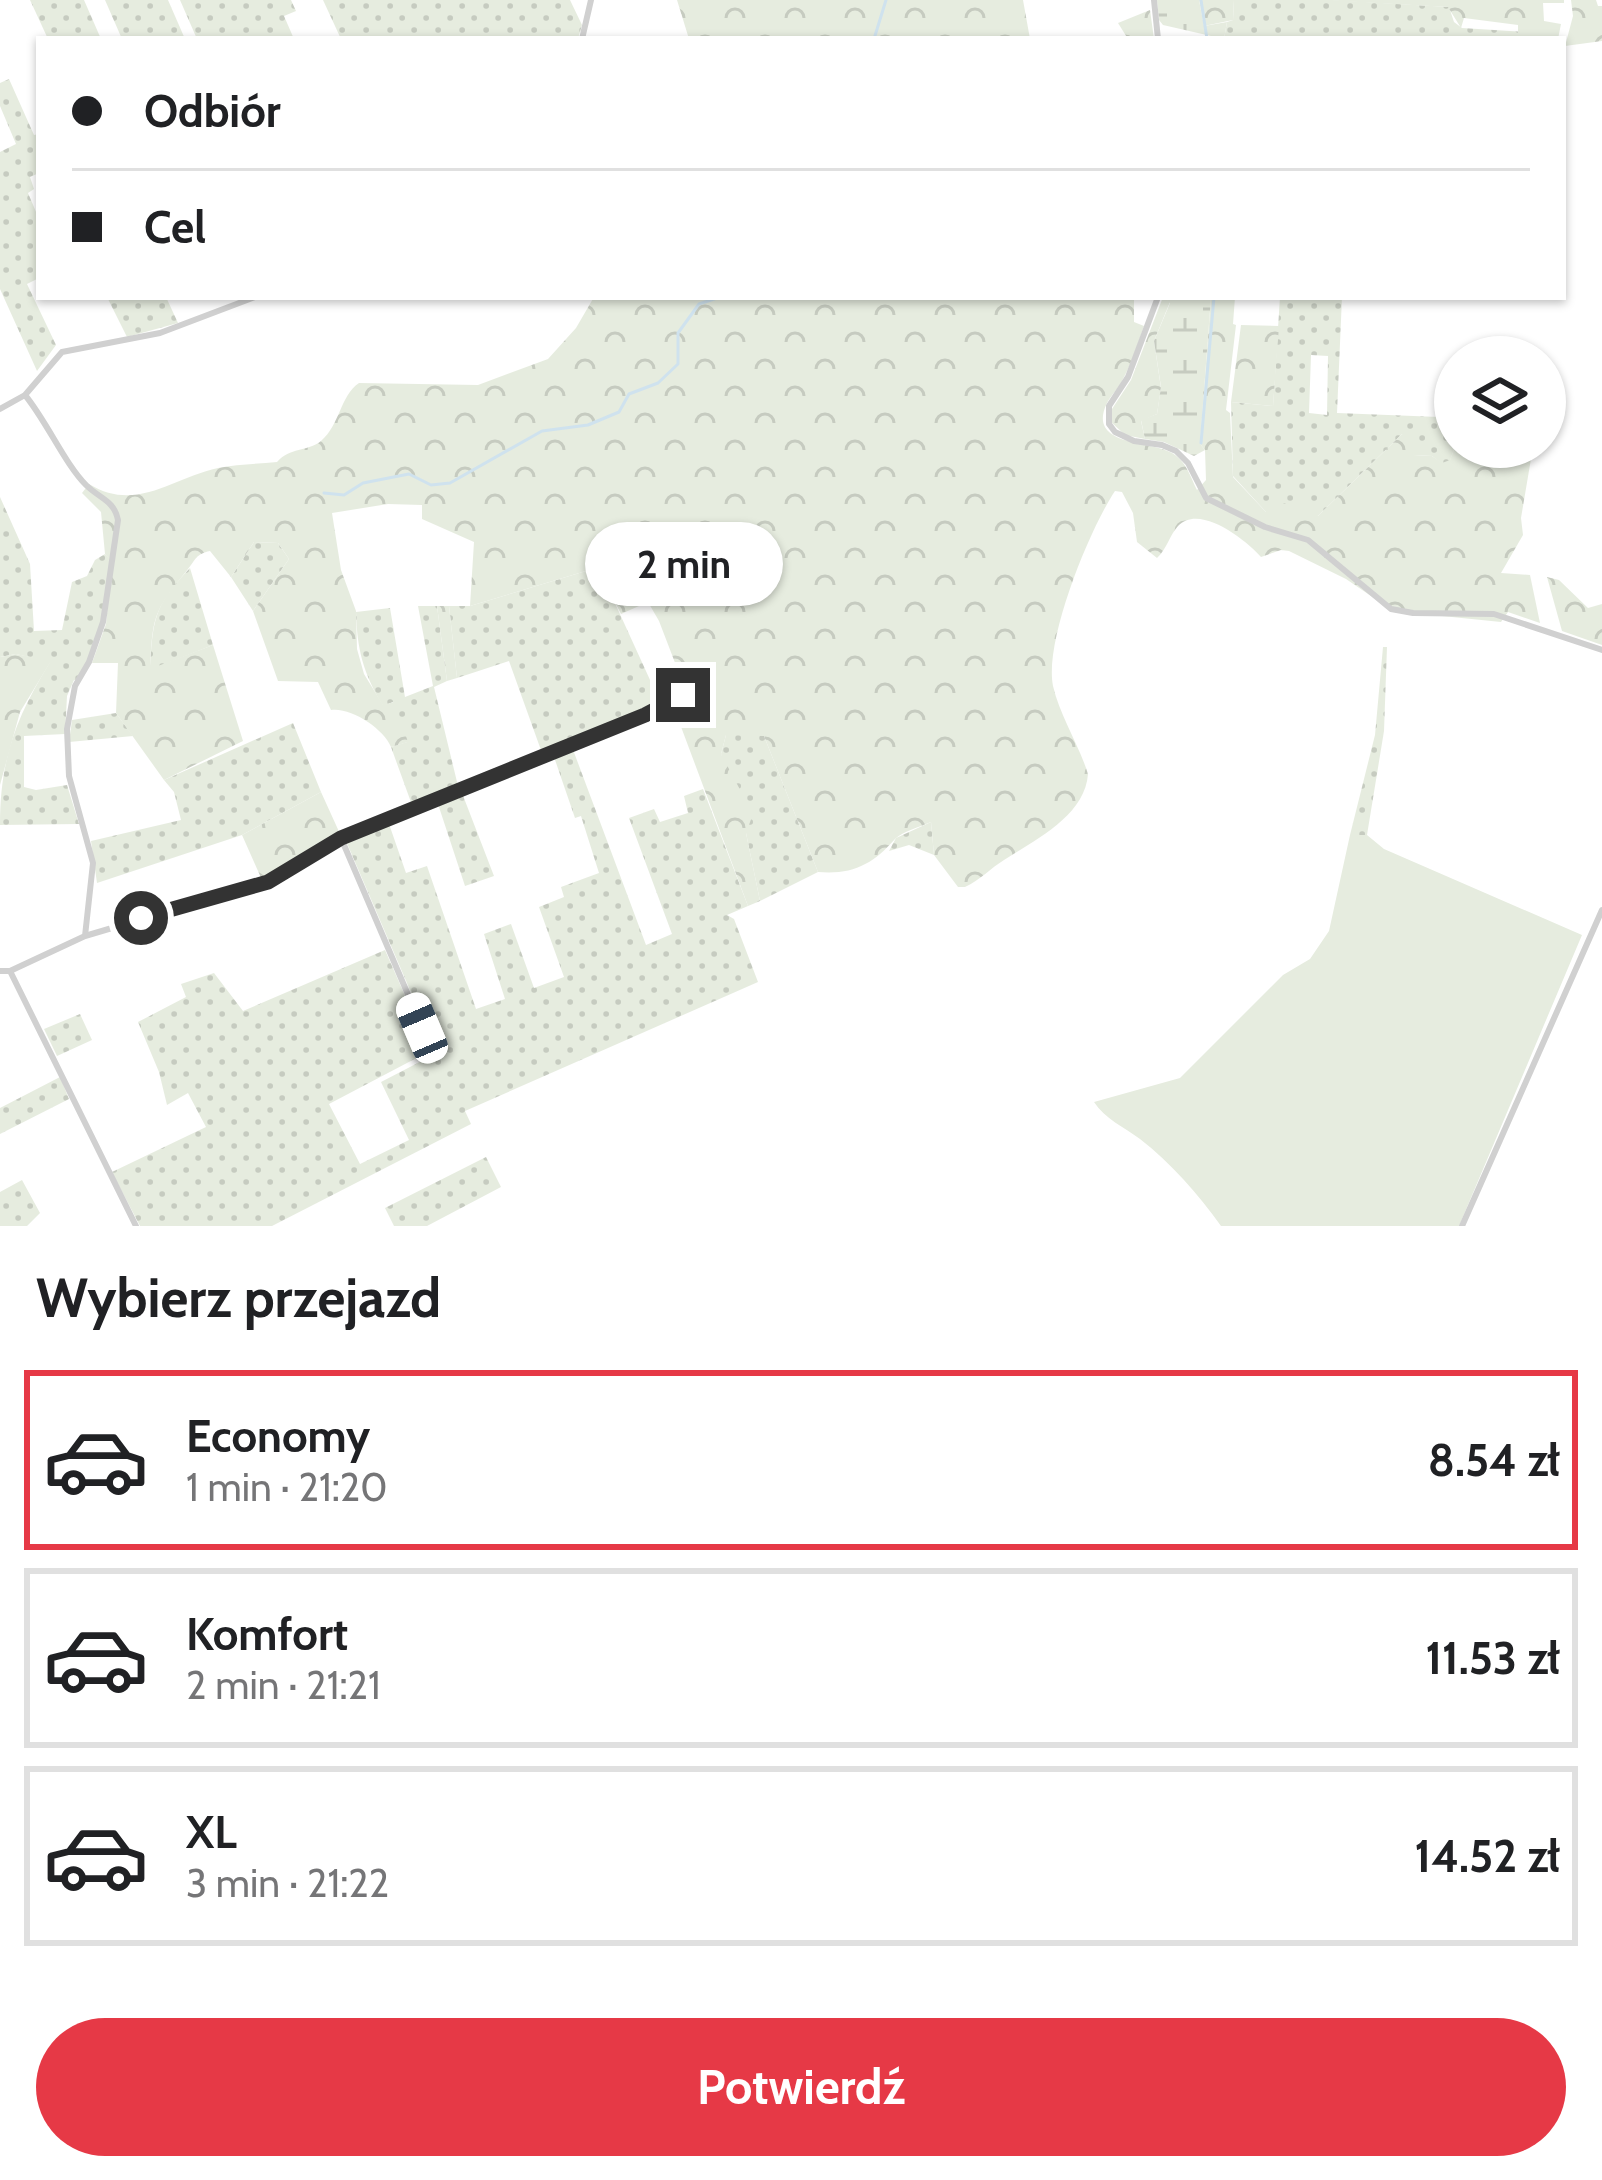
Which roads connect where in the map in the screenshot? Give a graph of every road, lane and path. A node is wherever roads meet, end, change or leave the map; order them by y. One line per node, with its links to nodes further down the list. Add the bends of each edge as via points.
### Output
1 (591, 0): 3 (street)
2 (1154, 0): 4 (street)
3 (583, 36)
4 (1158, 36)
5 (247, 300): 7 (street, via 160,334 62,352)
6 (1157, 300): 9 (street, via 1108,406 1108,424 1123,437 1176,452 1206,499 1308,540 1391,609 1494,614)
7 (25, 395): 8 (street); 13 (street, via 118,520 103,622 68,729 69,776 93,863)
8 (0, 409)
9 (1602, 650)
10 (683, 695): 11 (street)
11 (341, 838): 13 (street, via 268,882); 16 (street)
12 (1602, 910): 18 (street)
13 (85, 936): 15 (street)
14 (0, 971): 15 (street)
15 (10, 971): 17 (street)
16 (433, 1053)
17 (136, 1226)
18 (1462, 1226)

